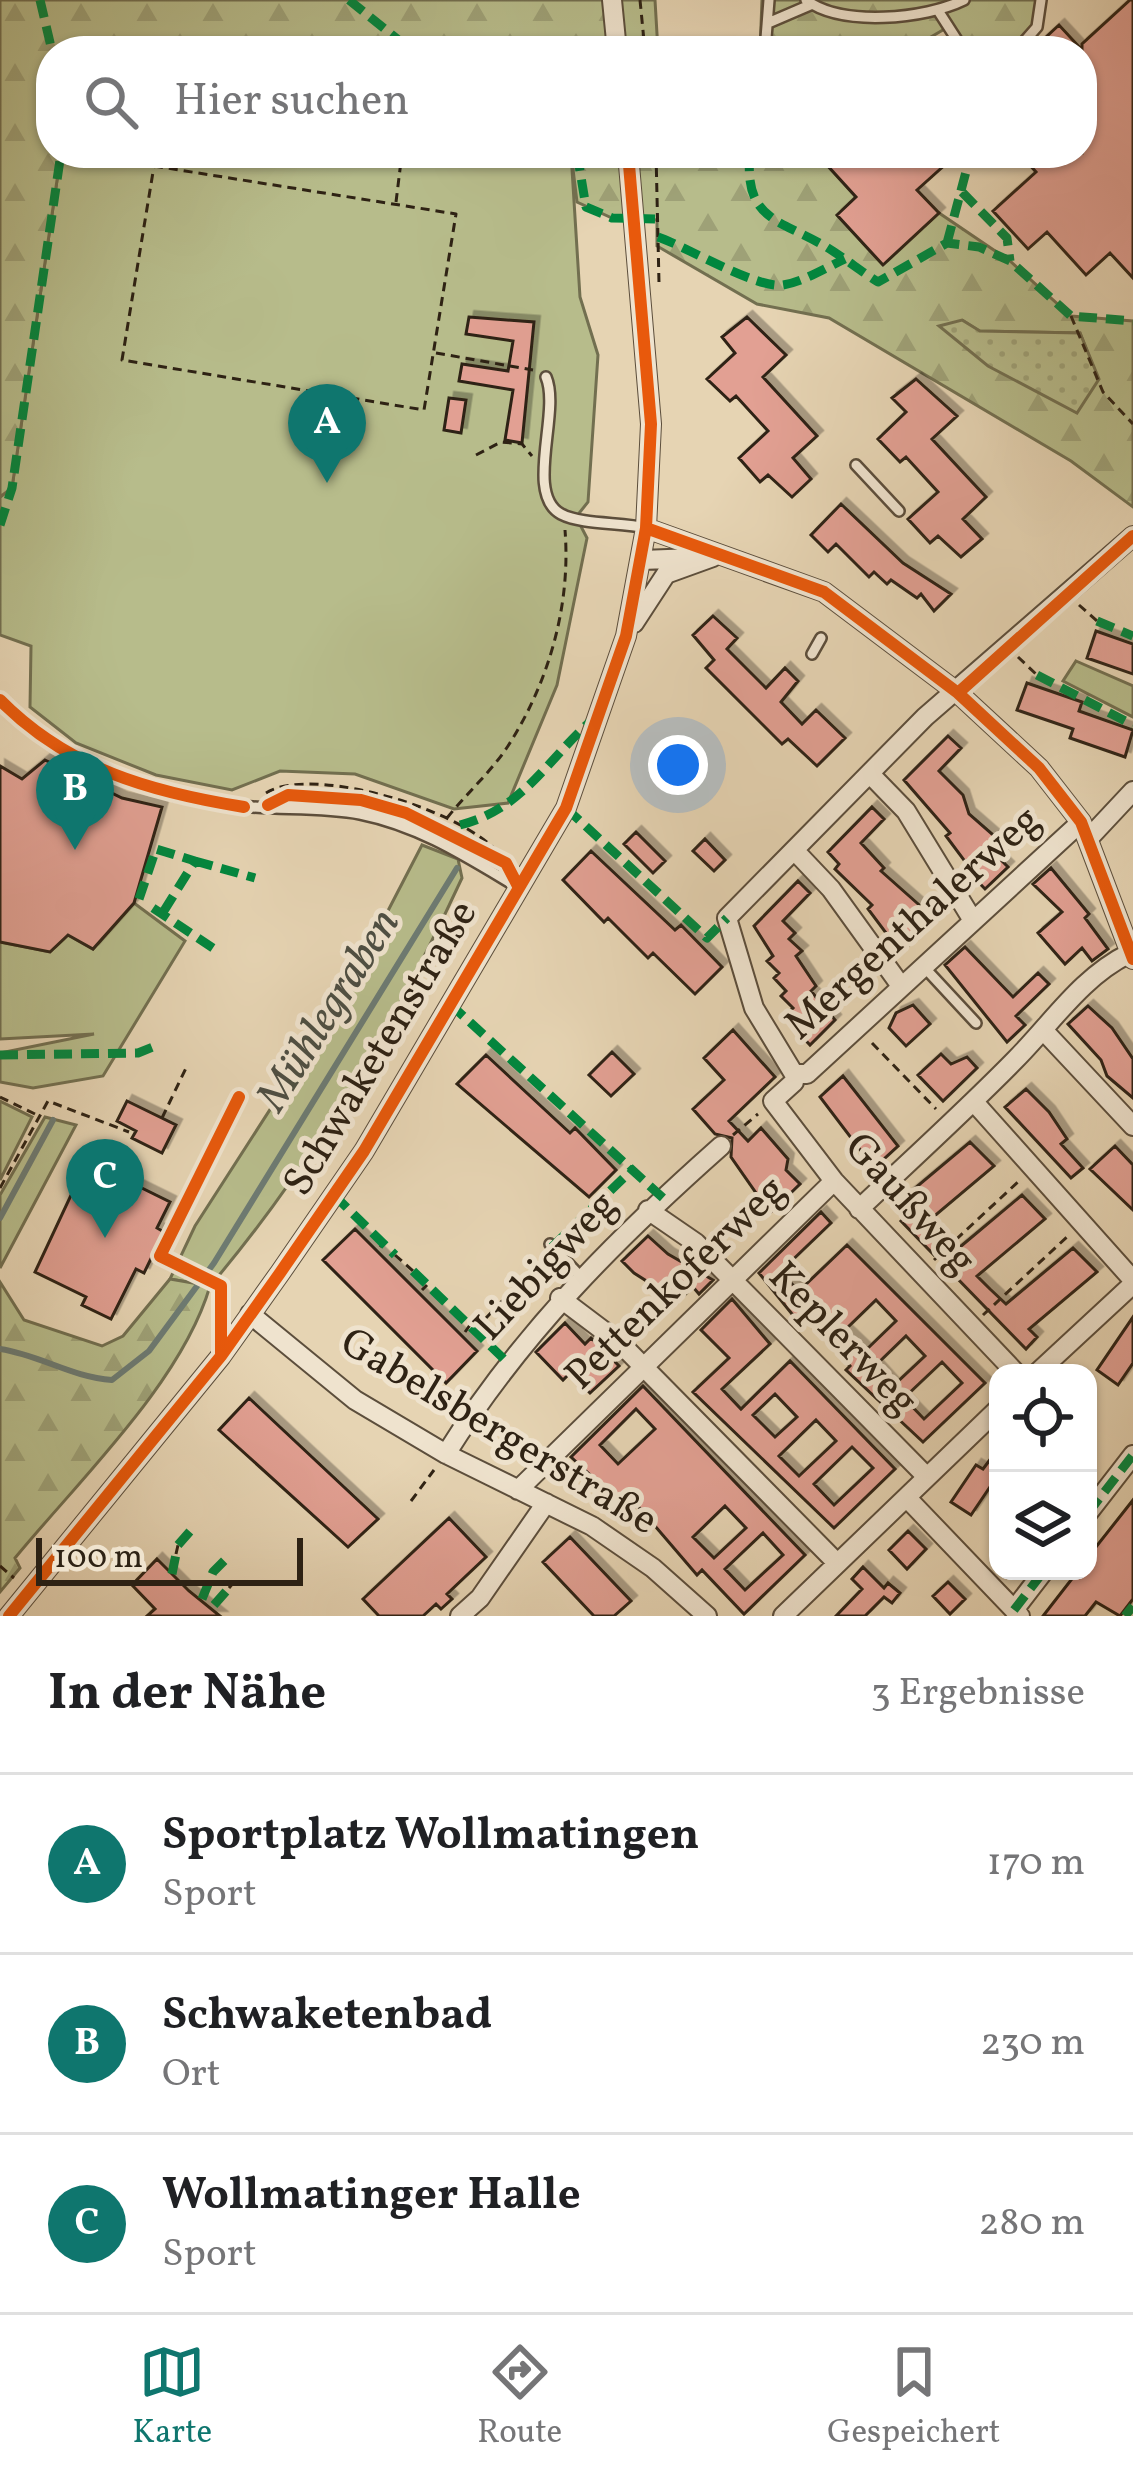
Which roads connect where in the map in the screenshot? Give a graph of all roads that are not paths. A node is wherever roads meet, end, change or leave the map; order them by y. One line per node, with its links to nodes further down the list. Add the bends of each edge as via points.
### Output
1 (612, 0): 8 (street)
2 (769, 0): 7 (lane)
3 (964, 0): 6 (lane)
4 (1041, 0): 11 (lane)
5 (808, 2): 6 (lane, via 873,18); 7 (lane)
6 (939, 12): 10 (lane)
7 (768, 23): 9 (lane)
8 (616, 36)
9 (767, 36)
10 (954, 36)
11 (1029, 36)
12 (629, 168): 16 (street, Schwaketenstraße, via 651,424)
13 (546, 377): 16 (lane, via 555,396 544,468 549,503 562,514)
14 (856, 465): 15 (lane)
15 (899, 511)
16 (646, 528): 18 (street); 19 (street, Schwaketenstraße)
17 (1133, 536): 23 (street)
18 (721, 557): 19 (street); 20 (street, via 666,574); 23 (street, via 824,592)
19 (642, 560): 20 (street, Schwaketenstraße)
20 (626, 635): 29 (street, Schwaketenstraße, via 566,808)
21 (821, 638): 22 (lane)
22 (812, 654)
23 (958, 693): 25 (street); 27 (street, via 1039,768)
24 (0, 700): 29 (lane, via 78,761 188,798 356,813 422,832)
25 (871, 775): 28 (street); 30 (street, via 905,811)
26 (1133, 791): 27 (street, Mergenthalerweg)
27 (1085, 830): 30 (street, Mergenthalerweg); 31 (street)
28 (795, 851): 33 (street); 36 (street, via 727,918 754,1008)
29 (519, 888): 48 (street, Schwaketenstraße, via 364,1150)
30 (972, 919): 32 (street, Mergenthalerweg)
31 (1132, 956): 35 (street, via 1052,1014)
32 (924, 967): 33 (street, Mergenthalerweg); 34 (lane)
33 (902, 986): 36 (street, Mergenthalerweg)
34 (976, 1023)
35 (1044, 1031): 37 (street); 38 (street)
36 (794, 1078): 40 (street, Gaußweg, via 773,1101)
37 (974, 1102): 41 (street); 46 (street)
38 (1133, 1126)
39 (721, 1146): 42 (street, Liebigweg)
40 (834, 1181): 41 (street, Gaußweg); 45 (street, Pettenkoferweg)
41 (859, 1209): 49 (street, Gaußweg)
42 (648, 1210): 44 (street, Liebigweg); 45 (street, Keplerweg)
43 (550, 1244): 44 (lane)
44 (581, 1277): 47 (street, Liebigweg)
45 (734, 1280): 51 (street, Pettenkoferweg); 55 (street, Keplerweg)
46 (1133, 1282): 50 (street)
47 (560, 1298): 51 (street); 53 (street, Liebigweg, via 498,1372)
48 (250, 1314): 53 (street, Gabelsbergerstraße, via 355,1400); 63 (street, Schwaketenstraße)
49 (1007, 1364)
50 (1046, 1364)
51 (642, 1366): 56 (street, Pettenkoferweg); 60 (street)
52 (989, 1418): 55 (street)
53 (446, 1454): 56 (street, Gabelsbergerstraße)
54 (1133, 1455): 58 (street)
55 (927, 1477): 57 (street)
56 (518, 1490): 59 (street, Gabelsbergerstraße)
57 (907, 1498): 60 (street); 62 (street)
58 (1097, 1502)
59 (546, 1503): 64 (street); 65 (street, Gabelsbergerstraße, via 653,1568)
60 (836, 1562): 66 (street)
61 (1038, 1580): 62 (street)
62 (1017, 1613)
63 (9, 1616)
64 (460, 1616)
65 (707, 1616)
66 (783, 1616)

